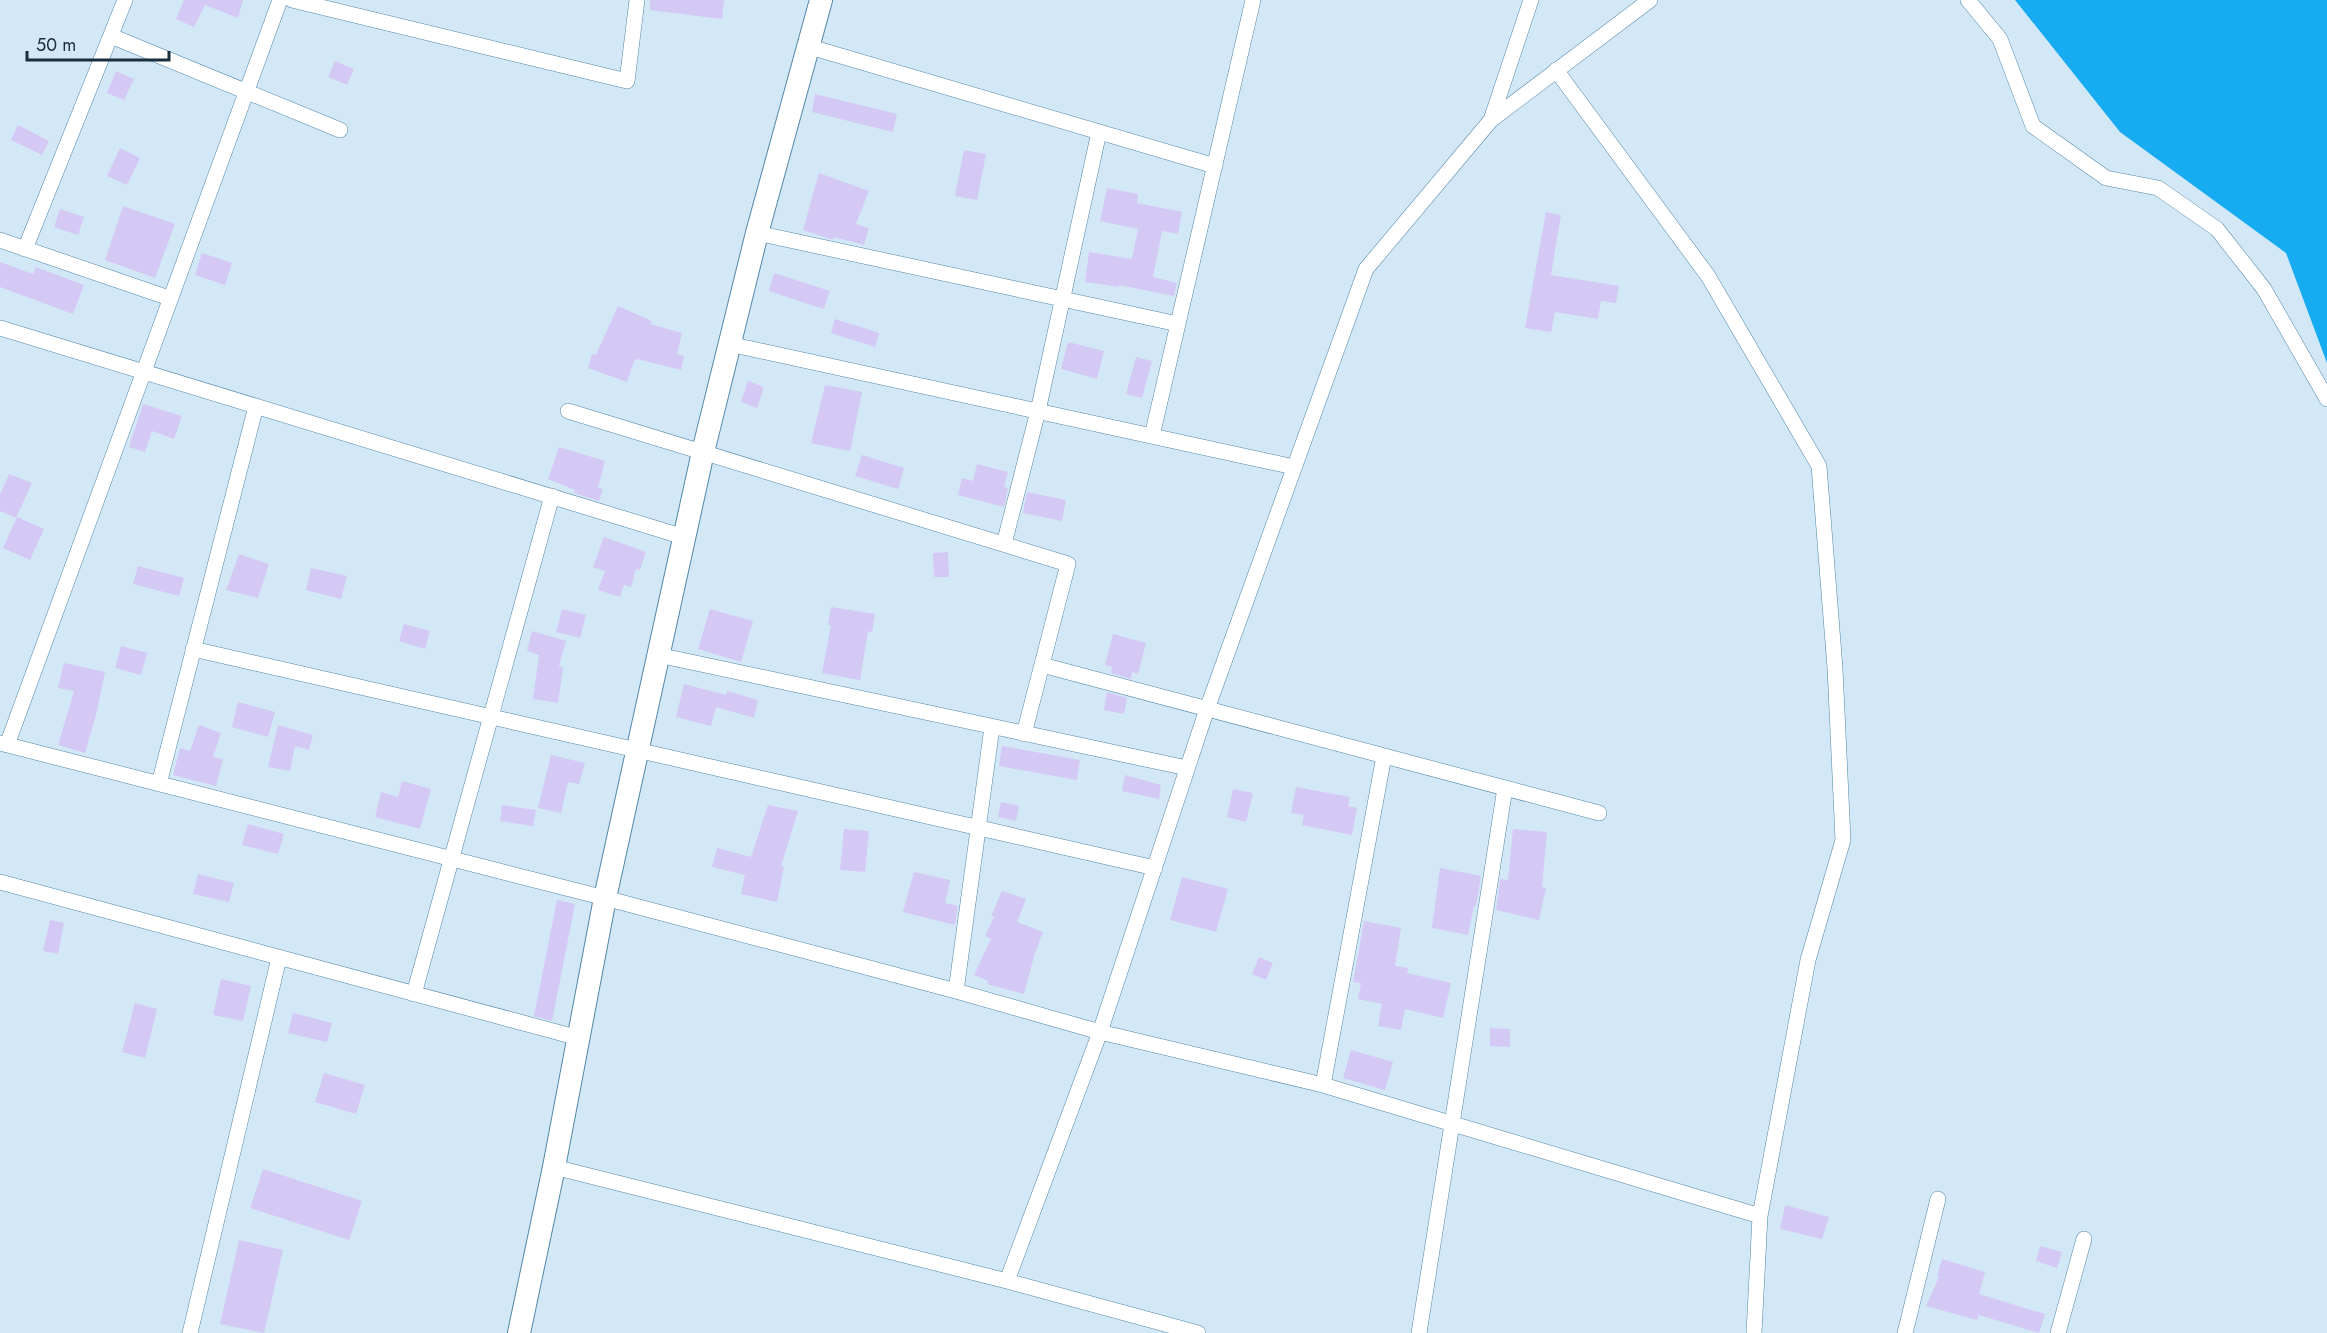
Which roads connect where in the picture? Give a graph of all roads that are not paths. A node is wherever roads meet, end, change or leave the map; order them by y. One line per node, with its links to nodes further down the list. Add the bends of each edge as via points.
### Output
1 (125, 0): 10 (street)
2 (280, 0): 13 (street)
3 (292, 0): 4 (street, via 627,81)
4 (637, 0)
5 (821, 0): 11 (main road)
6 (1253, 0): 17 (street)
7 (1531, 0): 14 (street)
8 (1650, 0): 12 (street)
9 (1968, 0): 27 (street, via 2000,39 2033,126 2106,178 2158,188 2217,229 2264,288)
10 (111, 36): 13 (street); 20 (street)
11 (807, 46): 16 (street); 18 (main road)
12 (1556, 70): 14 (street); 65 (street, via 1708,276 1820,466 1843,840 1808,960)
13 (246, 92): 15 (street); 22 (street)
14 (1491, 120): 33 (street, via 1366,268)
15 (339, 130)
16 (1099, 132): 17 (street); 21 (street)
17 (1215, 166): 23 (street)
18 (757, 233): 21 (street); 25 (main road)
19 (0, 240): 20 (street)
20 (25, 249): 22 (street)
21 (1063, 297): 23 (street); 30 (street)
22 (169, 298): 26 (street)
23 (1178, 324): 31 (street)
24 (0, 328): 26 (street)
25 (729, 344): 30 (street); 32 (main road)
26 (142, 371): 28 (street); 44 (street)
27 (2327, 399)
28 (256, 406): 34 (street); 37 (street)
29 (568, 411): 32 (street)
30 (1038, 411): 31 (street); 36 (street)
31 (1152, 436): 33 (street)
32 (703, 452): 35 (main road); 36 (street)
33 (1294, 467): 40 (street)
34 (552, 496): 35 (street); 41 (street)
35 (684, 537): 38 (main road)
36 (1004, 544): 39 (street, via 1068,564)
37 (193, 649): 41 (street); 48 (street)
38 (658, 655): 42 (street); 45 (main road)
39 (1042, 665): 40 (street); 43 (street)
40 (1207, 709): 46 (street); 47 (street)
41 (491, 716): 45 (street); 52 (street)
42 (992, 726): 43 (street); 51 (street)
43 (1024, 734): 47 (street)
44 (3, 744): 48 (street)
45 (637, 750): 51 (street); 55 (main road)
46 (1384, 756): 49 (street); 61 (street)
47 (1187, 768): 53 (street)
48 (159, 784): 52 (street)
49 (1505, 788): 50 (street); 62 (street)
50 (1599, 813)
51 (978, 827): 53 (street); 57 (street)
52 (452, 859): 55 (street); 58 (street)
53 (1155, 868): 59 (street)
54 (0, 882): 56 (street)
55 (605, 898): 57 (street); 60 (main road)
56 (279, 958): 58 (street); 68 (street)
57 (956, 991): 59 (street)
58 (414, 994): 60 (street)
59 (1100, 1032): 61 (street); 67 (street)
60 (579, 1038): 63 (main road)
61 (1323, 1085): 62 (street)
62 (1452, 1124): 65 (street); 71 (street)
63 (554, 1167): 67 (street); 69 (main road)
64 (1938, 1199): 73 (street)
65 (1760, 1216): 72 (street)
66 (2084, 1239): 74 (street)
67 (1007, 1281): 70 (street)
68 (190, 1333)
69 (519, 1333)
70 (1198, 1333)
71 (1419, 1333)
72 (1754, 1333)
73 (1905, 1333)
74 (2058, 1333)

